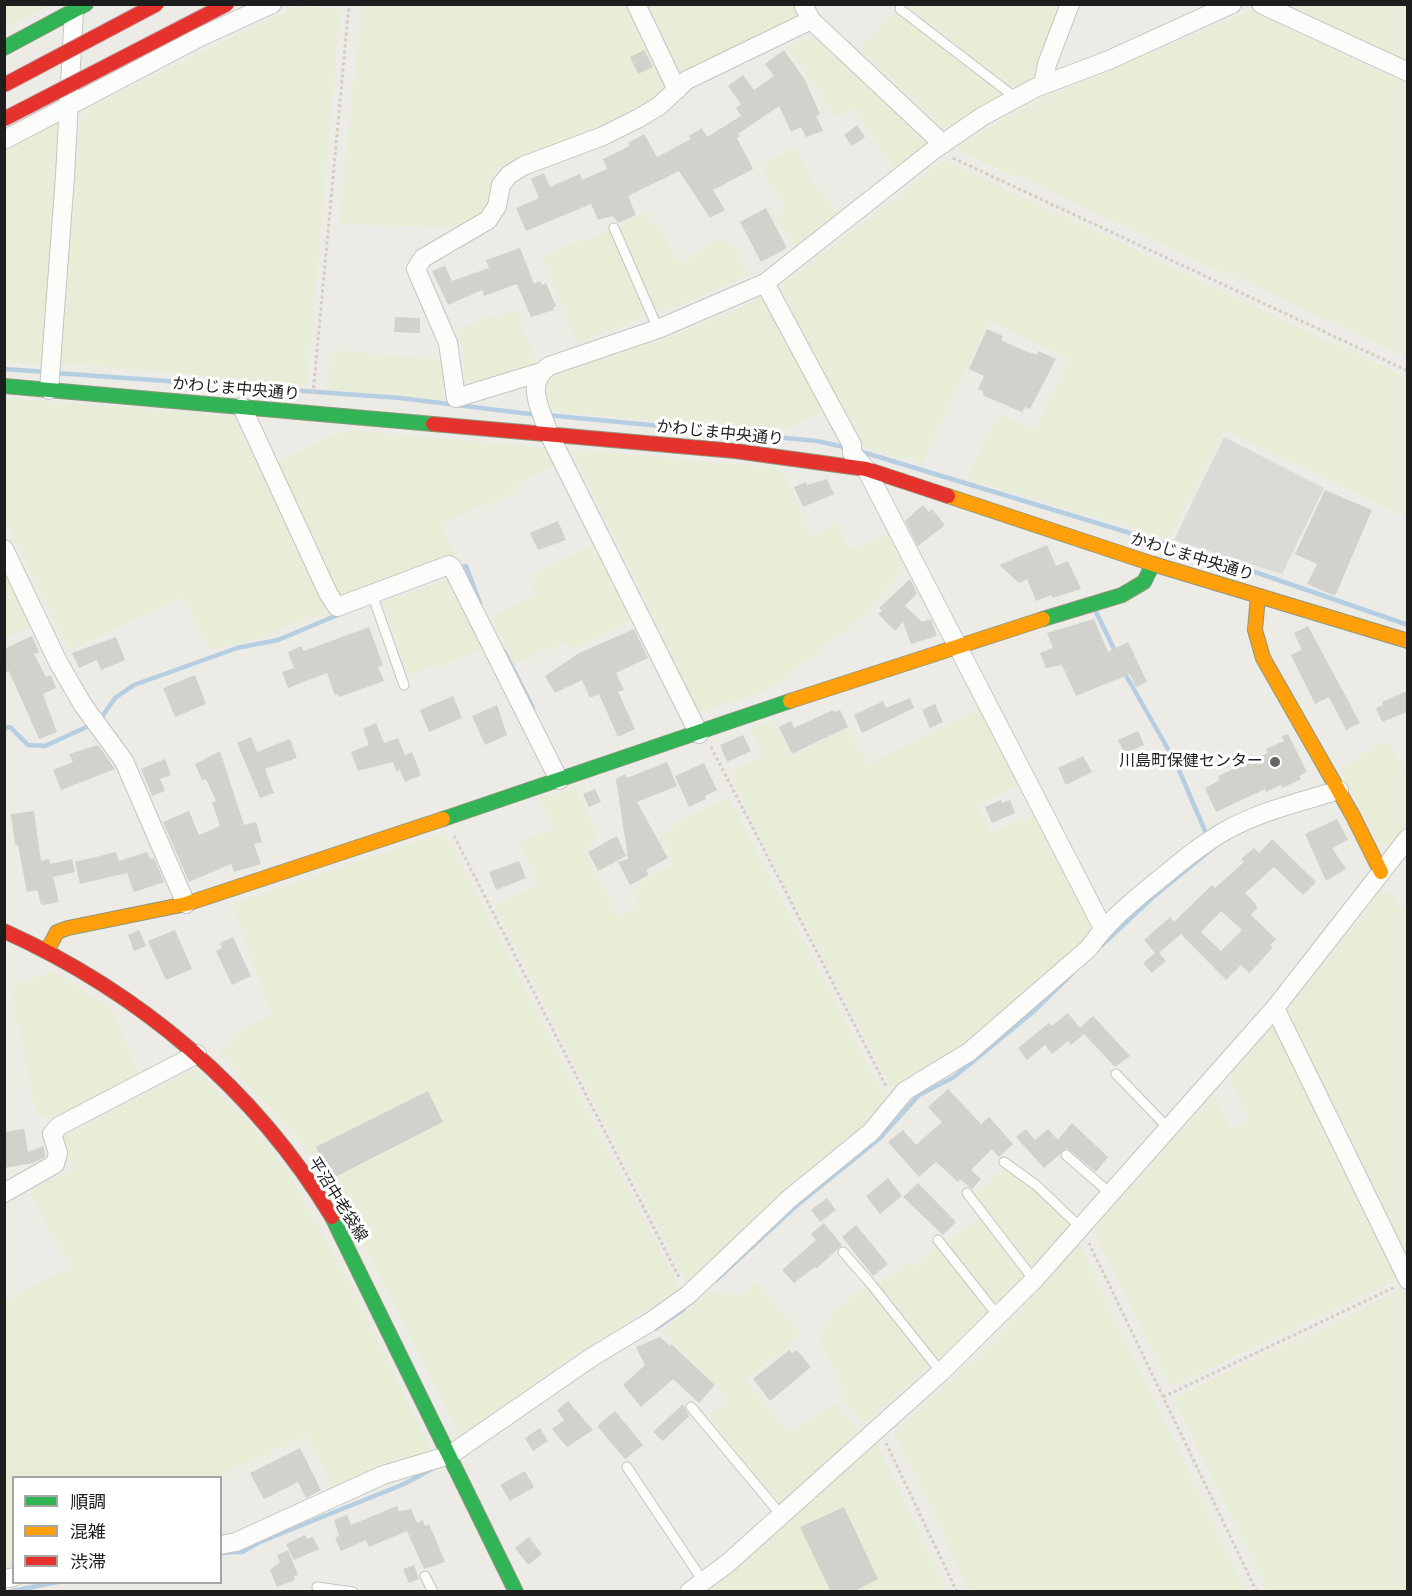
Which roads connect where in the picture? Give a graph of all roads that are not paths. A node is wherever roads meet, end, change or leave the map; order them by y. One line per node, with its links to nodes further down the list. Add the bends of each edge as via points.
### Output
1 (157, 4): 13 (main road, bridge)
2 (227, 4): 18 (main road, bridge)
3 (272, 4): 17 (street)
4 (636, 4): 15 (street)
5 (1070, 4): 14 (street)
6 (1232, 4): 14 (street)
7 (1261, 4): 12 (street)
8 (80, 8): 11 (main road); 17 (street)
9 (900, 9): 16 (lane)
10 (807, 12): 15 (street); 20 (street)
11 (4, 48)
12 (1407, 72)
13 (4, 85)
14 (1043, 85): 16 (street)
15 (676, 90): 24 (street, via 659,106 630,122 509,175 501,185 497,206 488,220 423,258 416,269 448,343 456,398)
16 (1016, 98): 20 (street)
17 (69, 104): 19 (street); 26 (street)
18 (4, 119)
19 (4, 140)
20 (939, 147): 22 (street)
21 (614, 228): 23 (lane)
22 (765, 283): 23 (street); 29 (street)
23 (658, 329): 24 (street)
24 (541, 372): 28 (street, via 535,391)
25 (4, 386): 26 (main road, かわじま中央通り)
26 (49, 390): 27 (main road, かわじま中央通り)
27 (242, 407): 28 (main road, かわじま中央通り); 32 (street, via 337,607)
28 (545, 421): 29 (main road, かわじま中央通り); 37 (street)
29 (866, 469): 31 (main road, かわじま中央通り); 35 (street)
30 (4, 549): 42 (street, via 63,670 124,761)
31 (1153, 564): 33 (main road, かわじま中央通り); 35 (main road, via 1144,582 1122,595)
32 (372, 594): 36 (lane); 38 (street, via 452,567)
33 (1258, 596): 34 (main road, かわじま中央通り); 39 (main road, via 1255,630 1263,658)
34 (1407, 642)
35 (957, 645): 37 (main road); 43 (street)
36 (404, 685)
37 (701, 733): 38 (main road)
38 (560, 780): 42 (main road)
39 (1339, 790): 41 (main road); 43 (street, via 1273,810 1227,830 1201,846)
40 (1407, 838): 41 (street)
41 (1381, 872): 46 (street)
42 (186, 904): 45 (main road, via 68,928 57,932)
43 (1103, 928): 63 (street, via 1089,948 969,1052 905,1091 871,1132 789,1199 688,1295)
44 (4, 931): 45 (main road, 平沼中老袋線)
45 (48, 948): 47 (main road, 平沼中老袋線, via 158,1021)
46 (1275, 1008): 49 (street); 59 (street)
47 (197, 1054): 52 (street, via 59,1126 52,1134 58,1153 55,1164); 63 (main road, 平沼中老袋線, via 274,1136 325,1206)
48 (1116, 1074): 49 (lane)
49 (1169, 1130): 54 (street)
50 (1066, 1155): 54 (lane)
51 (1004, 1162): 55 (lane, via 1036,1185)
52 (4, 1193)
53 (967, 1193): 58 (lane)
54 (1111, 1194): 55 (street)
55 (1081, 1228): 58 (street)
56 (938, 1240): 60 (lane)
57 (843, 1252): 61 (lane)
58 (1034, 1280): 60 (street)
59 (1402, 1283)
60 (998, 1316): 61 (street)
61 (940, 1372): 65 (street)
62 (691, 1407): 65 (lane)
63 (450, 1455): 66 (street, via 383,1475 236,1542); 72 (main road, 平沼中老袋線)
64 (627, 1467): 68 (lane)
65 (781, 1515): 68 (street)
66 (222, 1545)
67 (425, 1576): 71 (lane)
68 (704, 1581): 73 (street)
69 (317, 1587): 70 (lane)
70 (353, 1592)
71 (433, 1592)
72 (516, 1592)
73 (688, 1592)

